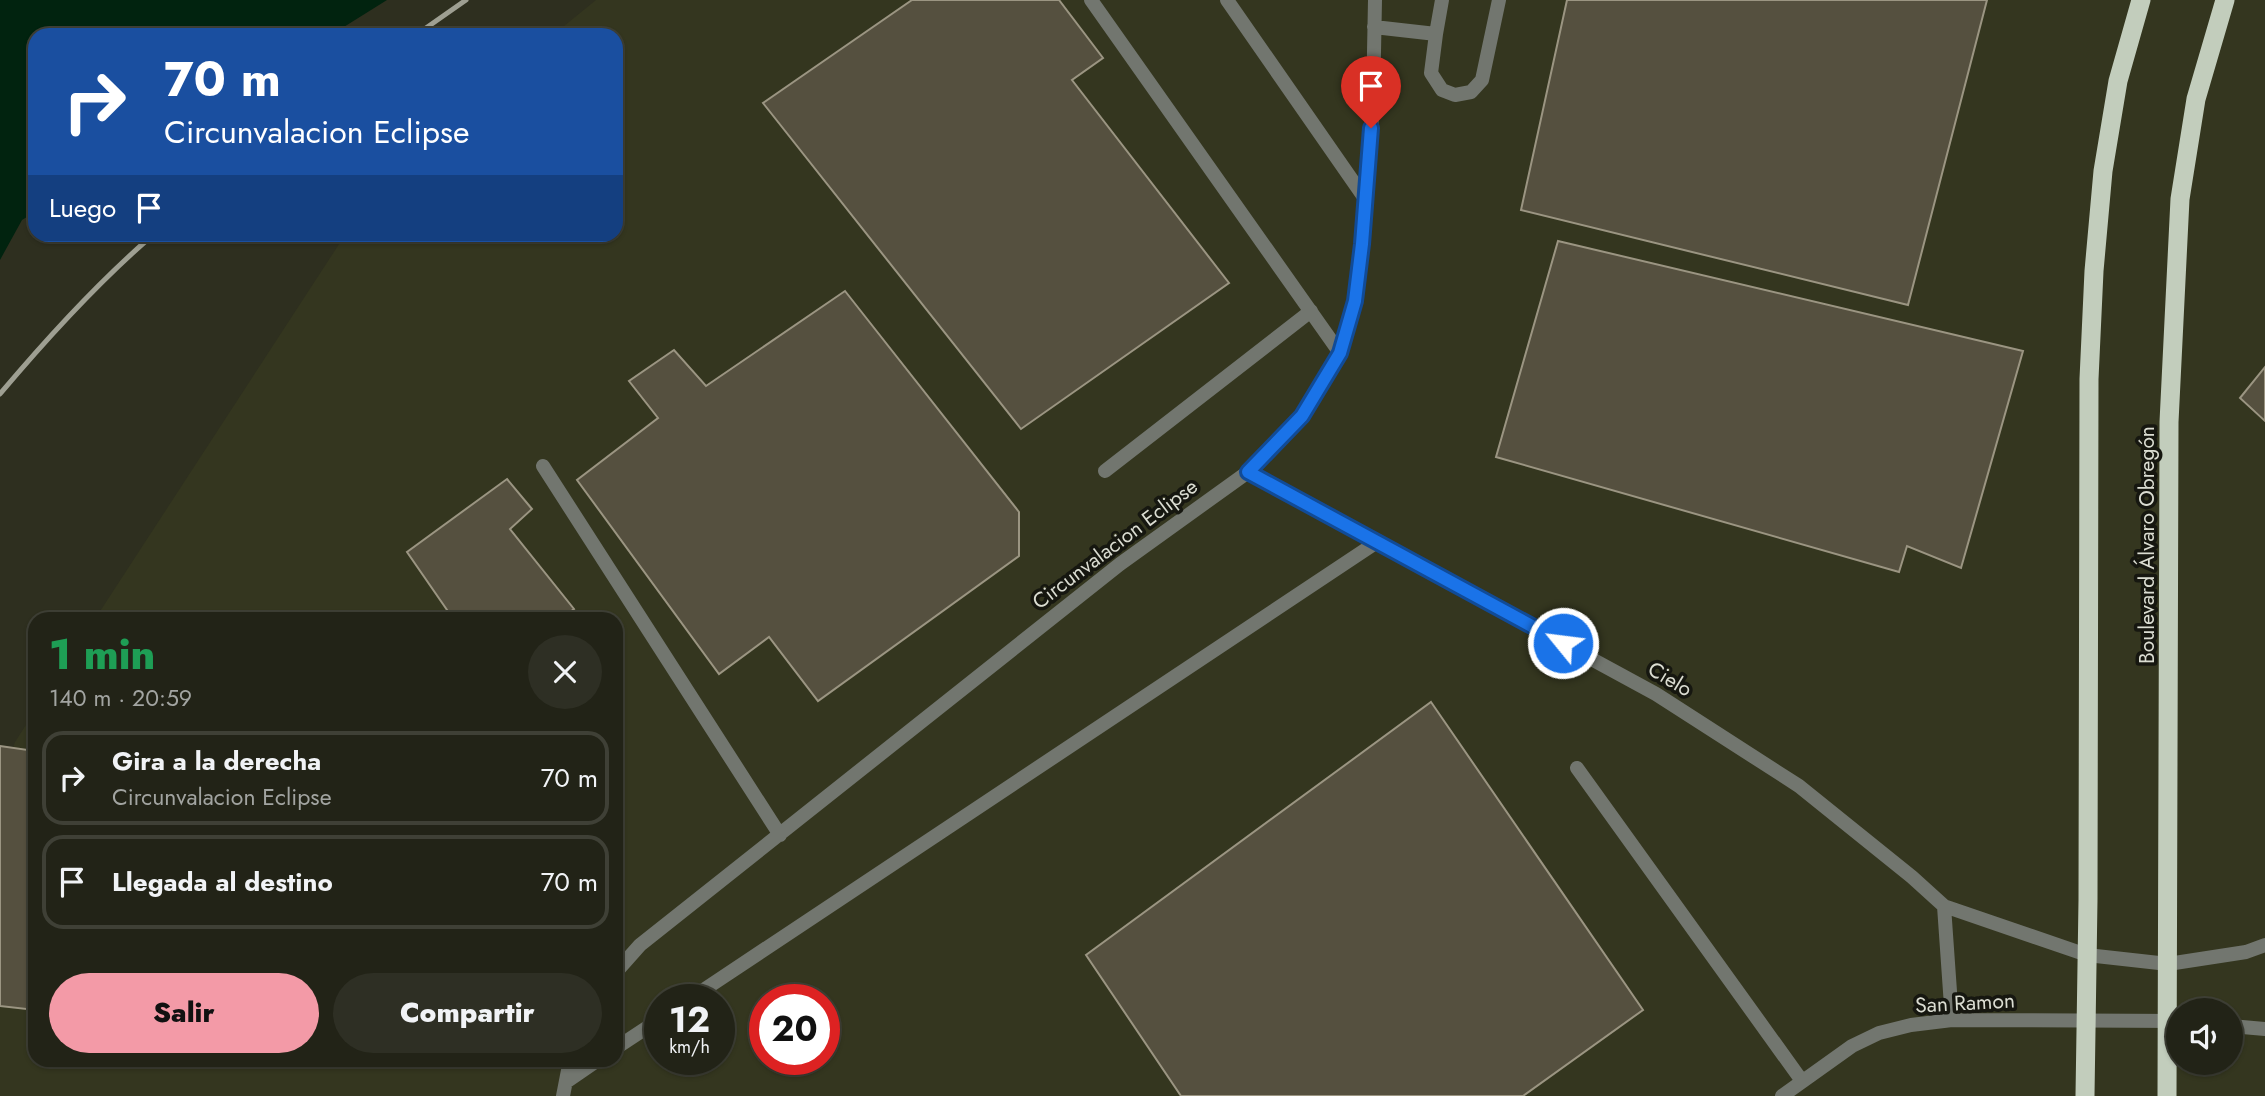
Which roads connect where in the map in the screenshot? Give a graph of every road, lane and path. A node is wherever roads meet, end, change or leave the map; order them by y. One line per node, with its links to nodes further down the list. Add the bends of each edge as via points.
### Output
1 (1091, 0): 11 (lane)
2 (1227, 0): 10 (lane)
3 (1375, 0): 8 (lane, Circunvalacion Eclipse)
4 (1442, 0): 9 (lane)
5 (1499, 0): 9 (lane, via 1482,80 1471,92 1442,90 1431,73)
6 (2141, 0): 21 (highway, via 2118,81 2103,171 2094,271 2088,468)
7 (2225, 0): 23 (highway, Boulevard Álvaro Obregón, via 2196,99 2180,199 2169,422)
8 (1374, 27): 9 (lane); 10 (lane, Circunvalacion Eclipse)
9 (1436, 33)
10 (1366, 200): 12 (lane, Circunvalacion Eclipse, via 1355,301)
11 (1311, 312): 12 (lane); 14 (lane)
12 (1340, 353): 15 (lane, Circunvalacion Eclipse, via 1302,416)
13 (543, 466): 18 (lane)
14 (1105, 471)
15 (1248, 472): 16 (lane, Cielo); 18 (lane, Circunvalacion Eclipse, via 1120,564)
16 (1377, 542): 19 (lane, Cielo, via 1667,701 1799,786); 24 (lane)
17 (1577, 768): 36 (lane)
18 (780, 835): 22 (lane, Circunvalacion Eclipse, via 640,944)
19 (1944, 906): 21 (lane); 26 (lane)
20 (2265, 945): 23 (lane)
21 (2087, 955): 23 (lane); 27 (highway)
22 (623, 964)
23 (2168, 964): 25 (highway, Boulevard Álvaro Obregón)
24 (713, 984)
25 (2171, 998)
26 (1952, 1020): 27 (lane, San Ramon); 36 (lane, San Ramon, via 1879,1033)
27 (2085, 1021): 28 (lane, San Ramon); 39 (highway)
28 (2166, 1021)
29 (2243, 1027): 30 (lane)
30 (2265, 1029)
31 (644, 1030): 32 (lane)
32 (623, 1043)
33 (569, 1067): 37 (lane)
34 (590, 1067): 37 (lane)
35 (2169, 1075): 40 (highway, Boulevard Álvaro Obregón)
36 (1802, 1081): 38 (lane, San Ramon)
37 (564, 1089)
38 (1782, 1096)
39 (2085, 1096)
40 (2167, 1096)

